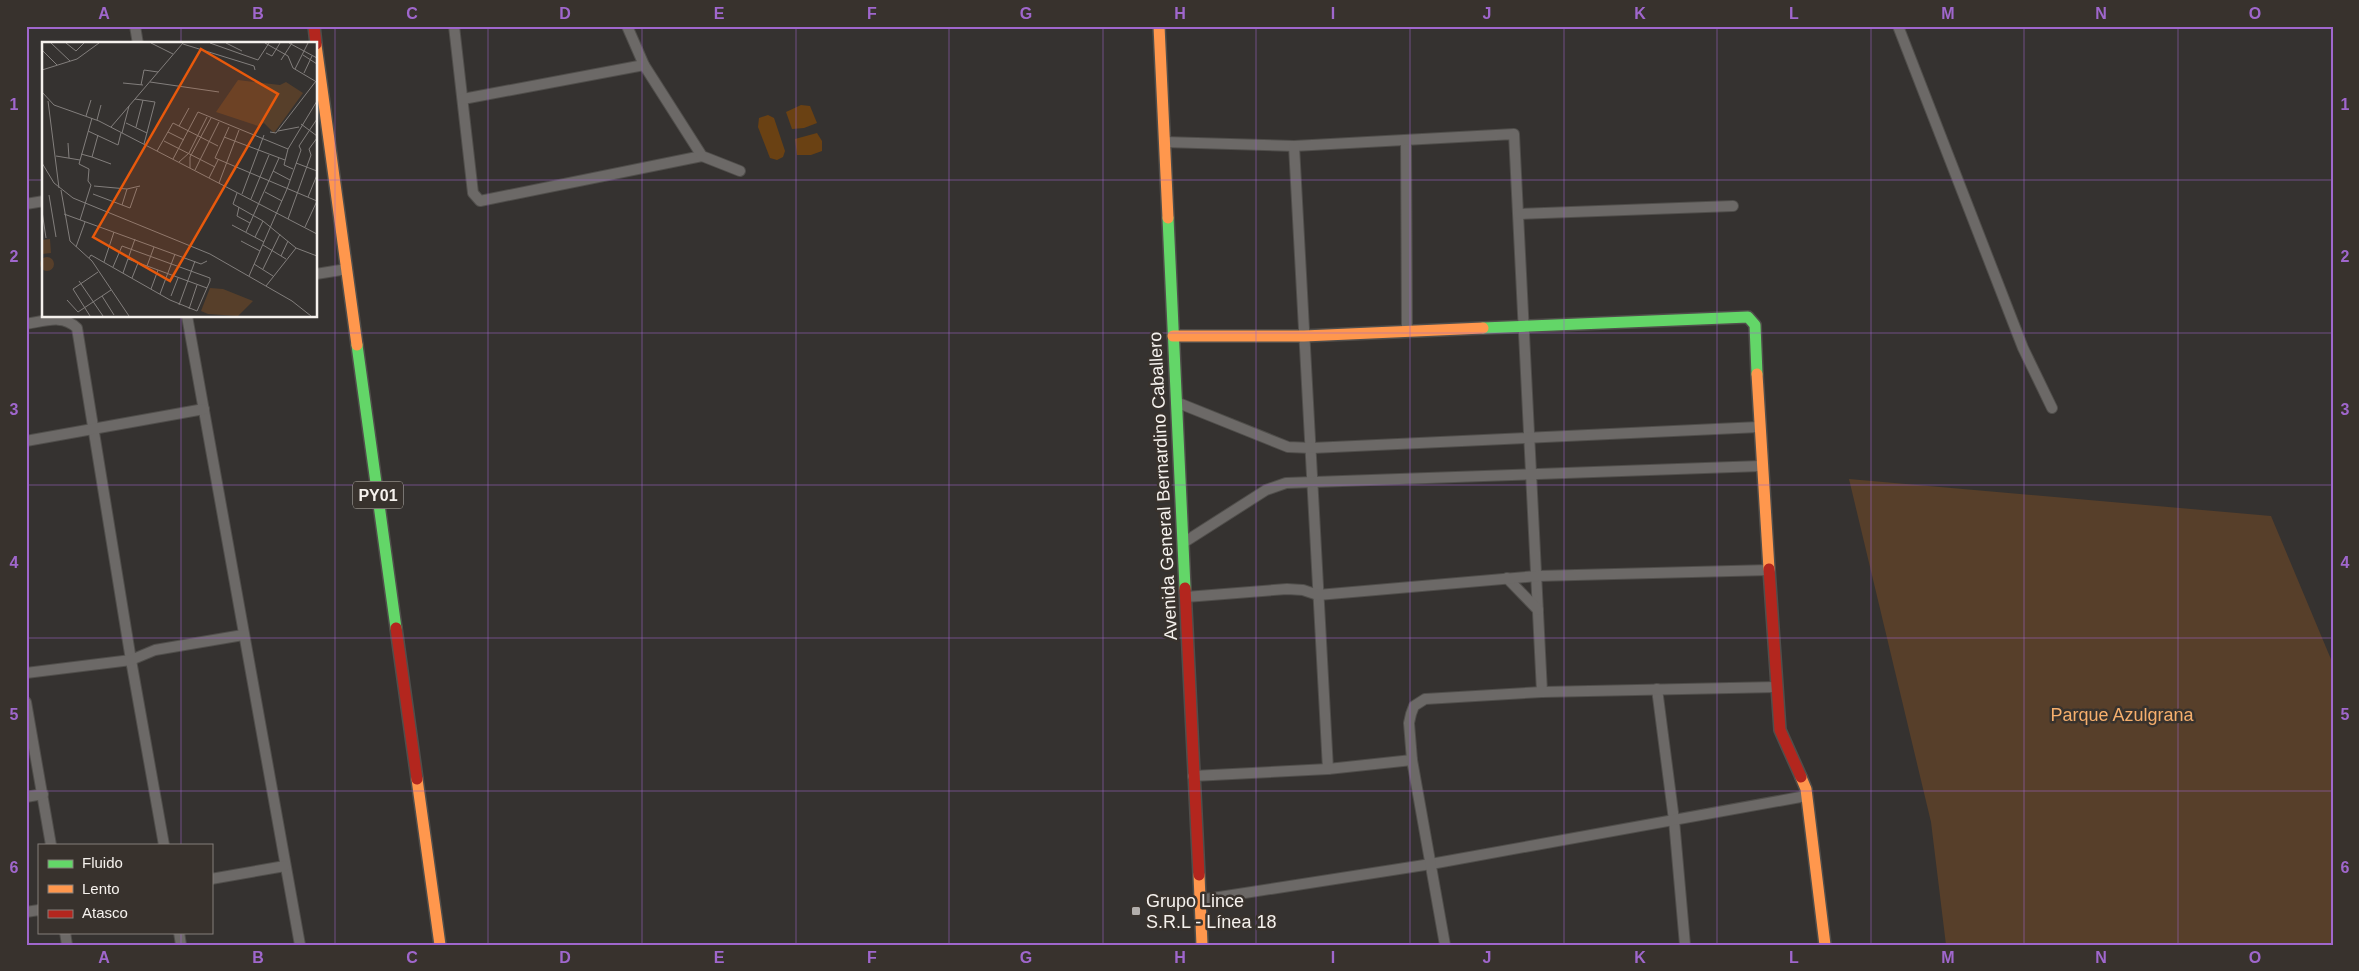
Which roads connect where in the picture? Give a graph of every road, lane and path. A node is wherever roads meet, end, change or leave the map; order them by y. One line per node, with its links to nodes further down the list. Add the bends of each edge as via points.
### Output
1 (134, 26): 7 (street)
2 (314, 26): 8 (main road, PY01)
3 (454, 26): 11 (street)
4 (627, 26): 10 (street)
5 (1158, 26): 13 (main road, Avenida General Bernardino Caballero)
6 (1898, 26): 30 (street, via 2023,348)
7 (138, 42)
8 (316, 42)
9 (318, 58): 21 (main road, PY01)
10 (644, 65): 11 (street); 15 (street)
11 (463, 99): 15 (street, via 473,193 480,201)
12 (1406, 140): 14 (street); 20 (street, via 1514,134); 26 (street)
13 (1164, 142): 14 (street); 27 (main road, Avenida General Bernardino Caballero)
14 (1294, 146): 28 (street)
15 (702, 156): 16 (street)
16 (740, 171)
17 (42, 201): 18 (street)
18 (26, 204)
19 (1733, 206): 20 (street)
20 (1519, 214): 25 (street)
21 (347, 268): 22 (street); 68 (main road, PY01)
22 (318, 274)
23 (187, 318): 31 (street)
24 (26, 324): 33 (street, via 60,318 71,321 77,328)
25 (1524, 326): 26 (main road); 32 (main road, via 1748,318 1754,325); 34 (street)
26 (1407, 330): 28 (main road)
27 (1173, 336): 28 (main road); 29 (main road, Avenida General Bernardino Caballero)
28 (1304, 336): 36 (street)
29 (1176, 402): 36 (street, via 1288,447); 40 (main road, Avenida General Bernardino Caballero)
30 (2052, 408)
31 (204, 409): 33 (street); 47 (street)
32 (1759, 427): 34 (street); 37 (main road)
33 (94, 428): 35 (street); 48 (street)
34 (1529, 436): 36 (street); 38 (street)
35 (26, 441)
36 (1312, 448): 39 (street)
37 (1761, 466): 38 (street); 41 (main road)
38 (1530, 473): 39 (street); 42 (street)
39 (1313, 481): 40 (street, via 1286,483 1266,490); 44 (street)
40 (1183, 543): 45 (main road, Avenida General Bernardino Caballero)
41 (1770, 570): 42 (street); 50 (main road)
42 (1537, 576): 43 (street); 46 (street)
43 (1506, 578): 44 (street); 46 (street)
44 (1318, 594): 45 (street, via 1287,589); 55 (street)
45 (1186, 597): 56 (main road, Avenida General Bernardino Caballero)
46 (1538, 610): 52 (street)
47 (243, 635): 48 (street, via 155,650); 64 (street)
48 (131, 660): 49 (street); 62 (street)
49 (26, 673)
50 (1776, 688): 51 (street); 59 (main road, via 1780,730 1798,766)
51 (1657, 690): 52 (street); 60 (street)
52 (1542, 692): 54 (street, via 1425,699 1419,702 1414,706 1410,723)
53 (26, 702): 57 (street)
54 (1412, 760): 55 (street); 63 (street)
55 (1328, 769): 56 (street)
56 (1194, 776): 66 (main road, Avenida General Bernardino Caballero)
57 (43, 794): 58 (street); 61 (street)
58 (26, 796)
59 (1806, 796): 60 (street); 72 (main road)
60 (1674, 820): 63 (street); 71 (street)
61 (51, 844)
62 (164, 844)
63 (1431, 864): 66 (street); 70 (street)
64 (285, 866): 65 (street); 67 (street)
65 (212, 879)
66 (1200, 900): 69 (main road, Avenida General Bernardino Caballero)
67 (300, 945)
68 (440, 945)
69 (1202, 945)
70 (1444, 945)
71 (1685, 945)
72 (1826, 945)

